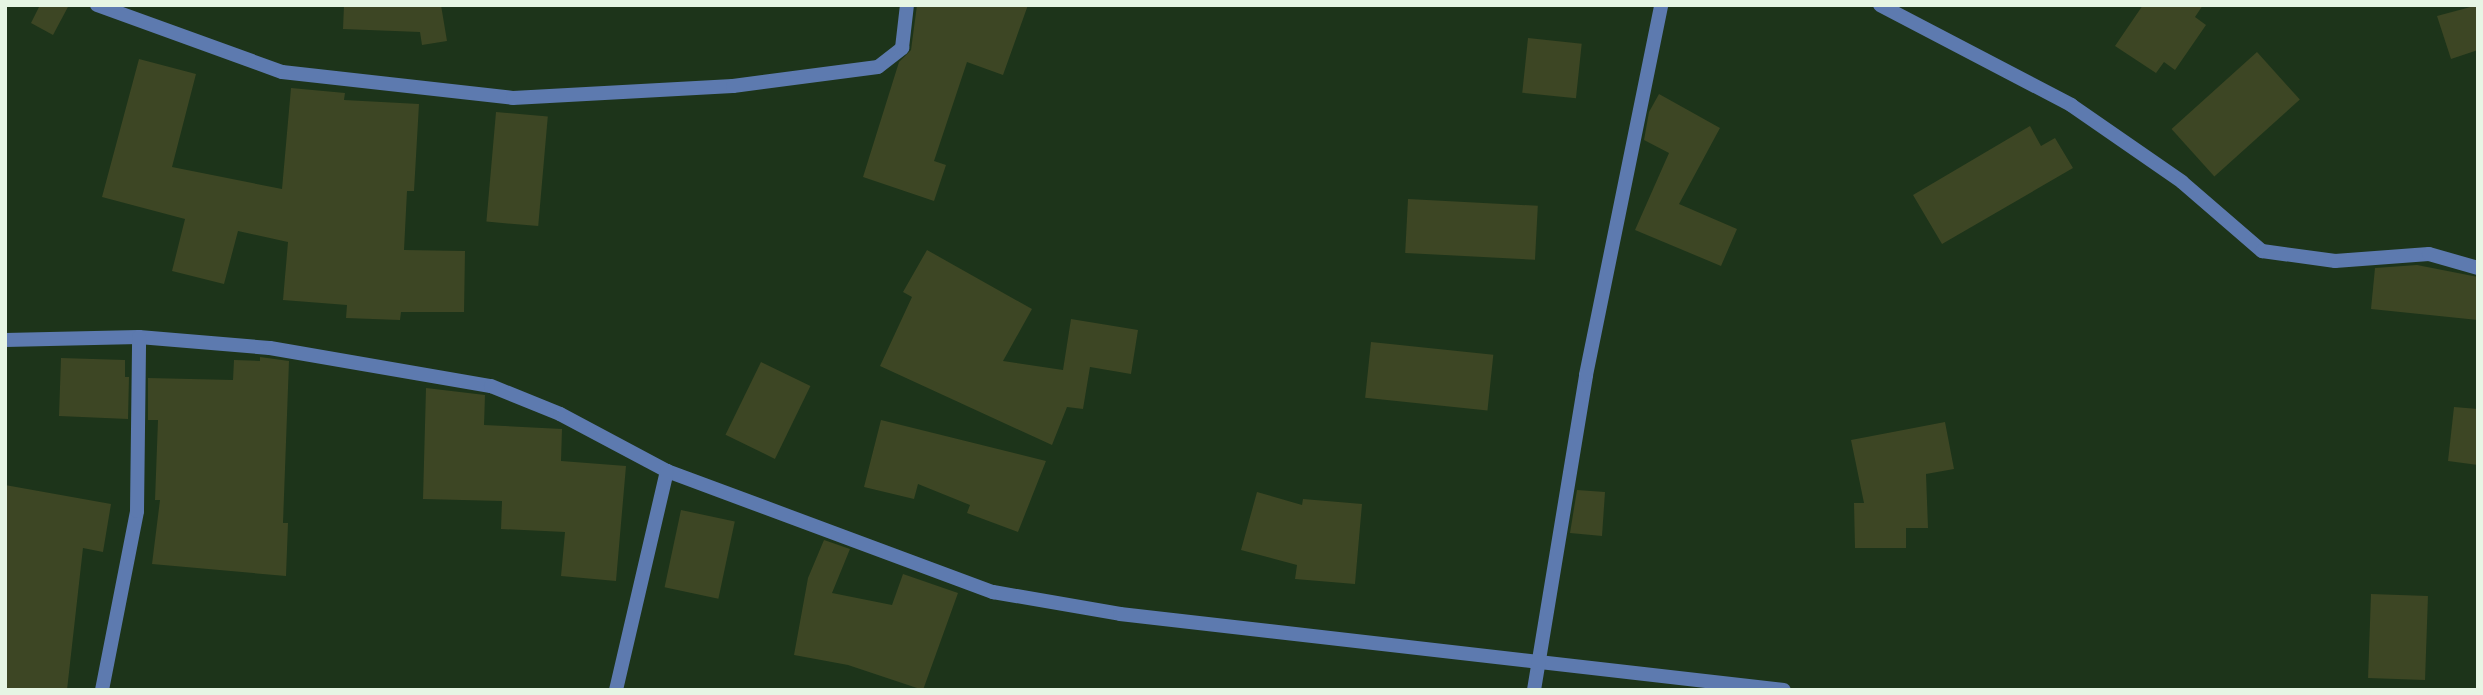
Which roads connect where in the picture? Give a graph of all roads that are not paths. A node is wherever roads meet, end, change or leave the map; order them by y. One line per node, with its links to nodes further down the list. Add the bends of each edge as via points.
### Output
1 (97, 5): 5 (street)
2 (907, 5): 5 (street, via 902,48 878,67 733,86 513,98 282,72)
3 (1661, 5): 10 (street, via 1586,375)
4 (1880, 5): 6 (street, via 2071,105 2182,183 2262,251 2335,261 2429,254)
5 (118, 9)
6 (2478, 268)
7 (139, 337): 8 (street); 9 (street, via 270,348 491,386 560,414); 11 (street, via 136,511)
8 (5, 340)
9 (667, 471): 10 (street, via 993,592 1121,614); 12 (street)
10 (1538, 663): 13 (street); 14 (street)
11 (102, 690)
12 (616, 690)
13 (1534, 690)
14 (1784, 690)

